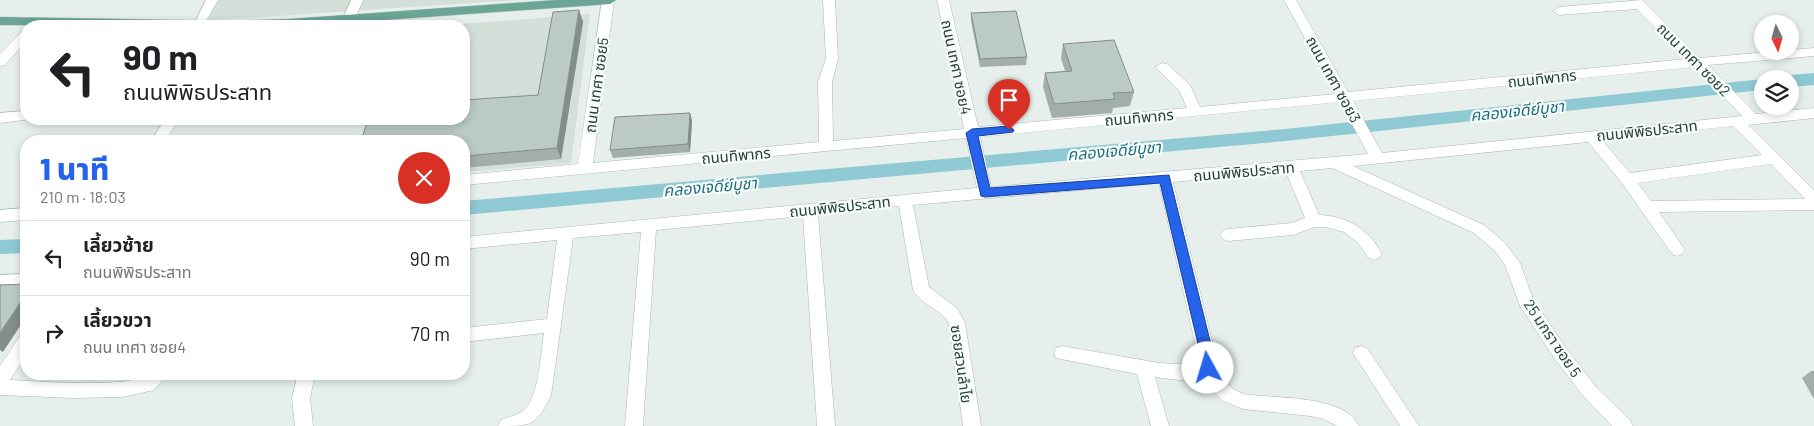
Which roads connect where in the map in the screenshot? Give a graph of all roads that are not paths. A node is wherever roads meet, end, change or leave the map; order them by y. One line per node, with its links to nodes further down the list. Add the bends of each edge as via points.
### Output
1 (212, 0): 10 (street)
2 (356, 0): 9 (street)
3 (609, 0): 9 (main road); 33 (street, ถนน เทศา ซอย5)
4 (830, 0): 28 (street, via 832,59 825,82)
5 (942, 0): 27 (street, ถนน เทศา ซอย4)
6 (1290, 0): 19 (street, ถนน เทศา ซอย3)
7 (1638, 2): 8 (street); 18 (street, ถนน เทศา ซอย2)
8 (1559, 10)
9 (350, 18): 11 (main road)
10 (201, 20)
11 (320, 20)
12 (0, 21): 13 (main road)
13 (20, 23)
14 (20, 40): 16 (street)
15 (1814, 52): 18 (street, ถนนทิพากร)
16 (0, 62)
17 (1162, 67): 20 (street, via 1185,88)
18 (1702, 67): 19 (street, ถนนทิพากร); 24 (street, ถนน เทศา ซอย2)
19 (1347, 104): 20 (street, ถนนทิพากร); 29 (street, ถนน เทศา ซอย3)
20 (1196, 112): 27 (street, ถนนทิพากร)
21 (1814, 113): 24 (street, ถนนพิพิธประสาท)
22 (20, 116): 23 (street)
23 (0, 118)
24 (1752, 118): 25 (street, ถนนพิพิธประสาท)
25 (1735, 120): 26 (street, ถนนพิพิธประสาท); 30 (street)
26 (1590, 135): 29 (street, ถนนพิพิธประสาท); 36 (street)
27 (973, 139): 28 (street, ถนนทิพากร); 37 (street, ถนน เทศา ซอย4)
28 (826, 147): 33 (street, ถนนทิพากร)
29 (1375, 153): 31 (street, ถนนพิพิธประสาท)
30 (1773, 159): 36 (street); 38 (street)
31 (1334, 163): 32 (street, ถนนพิพิธประสาท); 73 (street, 25 มกรา ซอย 5, via 1479,229 1500,247 1512,263 1526,301 1560,353 1590,392)
32 (1291, 167): 34 (street, ถนนพิพิธประสาท); 45 (street)
33 (585, 169): 35 (street, ถนนทิพากร)
34 (1165, 178): 37 (street, ถนนพิพิธประสาท); 60 (street, via 1209,361)
35 (470, 179)
36 (1627, 179): 41 (street)
37 (984, 187): 39 (street, ถนนพิพิธประสาท)
38 (1814, 198)
39 (905, 200): 42 (street, ถนนพิพิธประสาท); 69 (street, ซอยสวนลำไย, via 922,290 952,312 957,323)
40 (1814, 204): 41 (street)
41 (1647, 207): 50 (street)
42 (810, 210): 46 (street, ถนนพิพิธประสาท); 68 (street)
43 (20, 214): 44 (street)
44 (0, 216)
45 (1314, 221): 48 (street, via 1293,229); 51 (street, via 1330,220 1347,225 1362,235)
46 (649, 225): 47 (street, ถนนพิพิธประสาท); 67 (street)
47 (566, 233): 49 (street, ถนนพิพิธประสาท); 54 (street)
48 (1228, 235)
49 (470, 242)
50 (1677, 250)
51 (1374, 254)
52 (20, 280): 53 (street)
53 (0, 281)
54 (554, 325): 55 (street); 66 (street, via 538,406 524,420)
55 (470, 334)
56 (20, 350): 61 (street)
57 (1062, 353): 59 (street)
58 (1361, 353): 72 (street)
59 (1144, 368): 60 (street, via 1194,374); 70 (street)
60 (1204, 372): 71 (street, via 1229,395 1249,402 1320,410 1340,416)
61 (0, 380)
62 (153, 380): 64 (street, via 148,385 123,389)
63 (305, 380): 65 (street, via 301,398)
64 (0, 387)
65 (304, 426)
66 (507, 426)
67 (634, 426)
68 (826, 426)
69 (972, 426)
70 (1160, 426)
71 (1350, 426)
72 (1410, 426)
73 (1624, 426)

